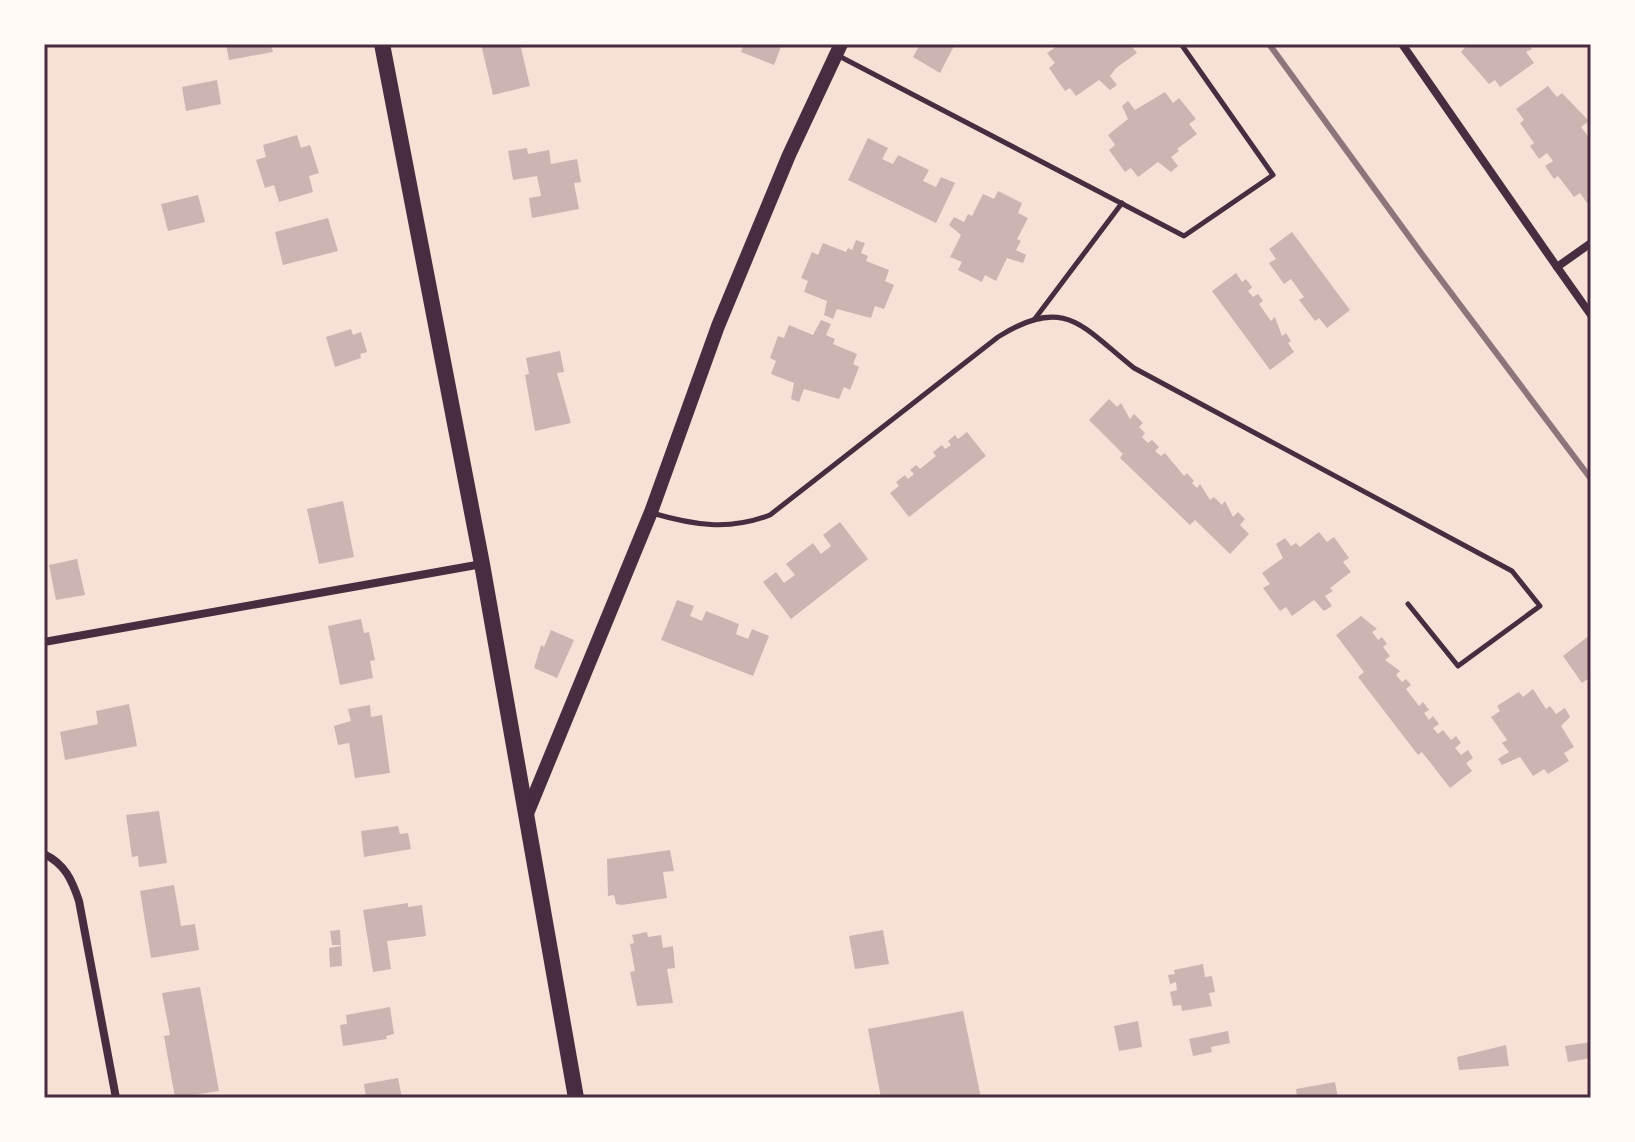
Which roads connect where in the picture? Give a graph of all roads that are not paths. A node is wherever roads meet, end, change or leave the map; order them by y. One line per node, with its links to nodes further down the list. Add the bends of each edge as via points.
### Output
1 (382, 44): 11 (main road)
2 (1181, 44): 5 (lane, via 1273,175 1184,236)
3 (1402, 44): 7 (street)
4 (839, 49): 5 (lane); 10 (street, via 718,326)
5 (1122, 203): 9 (lane)
6 (1591, 243): 7 (street)
7 (1557, 267): 8 (street)
8 (1591, 315)
9 (1034, 320): 10 (lane, via 981,350 770,515 717,526); 12 (lane, via 1076,321 1134,368 1512,571 1540,606 1458,666)
10 (651, 512): 14 (street)
11 (482, 564): 13 (street); 14 (main road)
12 (1408, 604)
13 (44, 642)
14 (525, 816): 17 (main road)
15 (44, 854): 16 (street, via 58,861 72,879 79,901)
16 (116, 1098)
17 (576, 1098)

